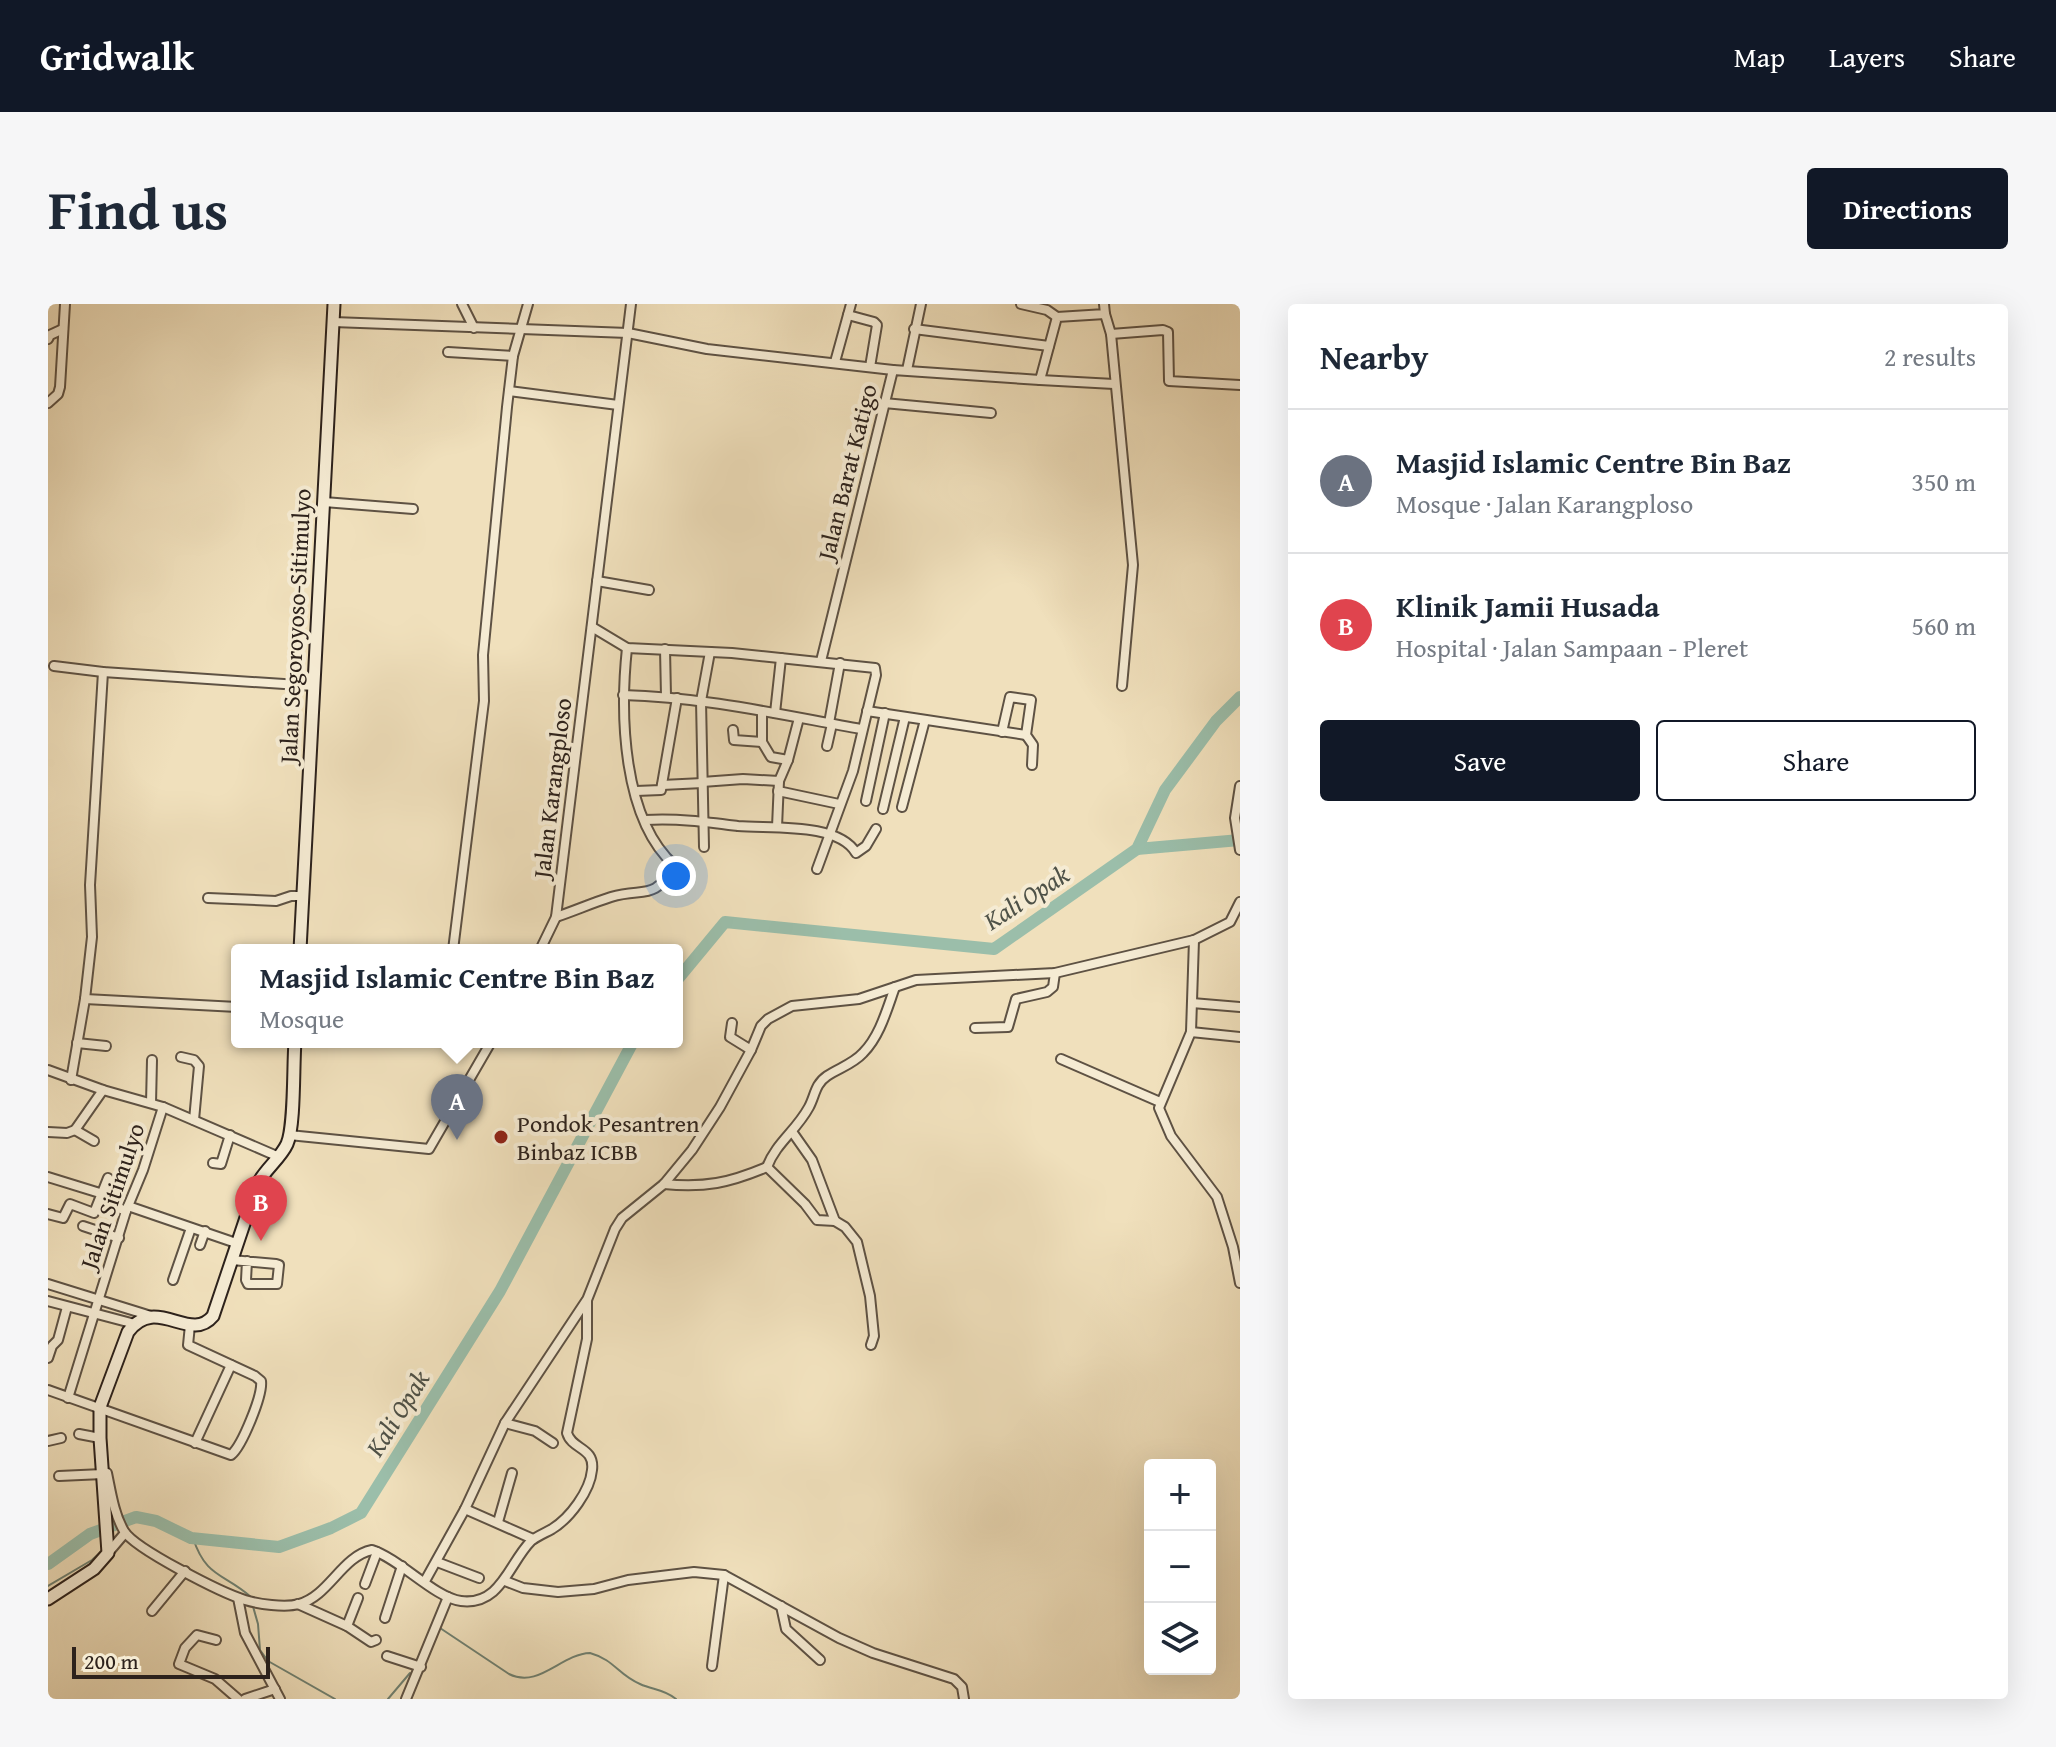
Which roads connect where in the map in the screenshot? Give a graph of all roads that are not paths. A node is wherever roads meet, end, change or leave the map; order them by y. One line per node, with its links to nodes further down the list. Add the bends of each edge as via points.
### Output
1 (65, 304): 13 (street)
2 (334, 304): 12 (main road, Jalan Segoroyoso-Sitimulyo)
3 (462, 304): 14 (street)
4 (528, 304): 16 (street)
5 (631, 304): 17 (street, Jalan Karangploso)
6 (851, 304): 10 (street)
7 (921, 304): 15 (street)
8 (1021, 304): 11 (street)
9 (1105, 309): 11 (street); 18 (street)
10 (848, 315): 25 (street); 26 (street, via 877,325)
11 (1057, 317): 20 (street)
12 (333, 322): 14 (street); 37 (main road, Jalan Segoroyoso-Sitimulyo)
13 (63, 329): 19 (street); 23 (street)
14 (475, 329): 16 (street)
15 (914, 329): 20 (street); 28 (street)
16 (520, 330): 17 (street); 24 (street)
17 (628, 333): 25 (street, via 707,349); 35 (street, Jalan Karangploso)
18 (1111, 334): 30 (street); 31 (street, via 1163,330 1168,332 1169,381)
19 (48, 339)
20 (1049, 346): 29 (street)
21 (48, 351): 23 (street)
22 (448, 352): 24 (street)
23 (61, 354): 33 (street, via 58,394)
24 (513, 356): 32 (street)
25 (835, 362): 26 (street)
26 (870, 367): 27 (street)
27 (893, 370): 28 (street, Jalan Barat Katigo); 34 (street, Jalan Barat Katigo)
28 (907, 370): 29 (street, Jalan Barat Katigo)
29 (1040, 380): 30 (street, Jalan Barat Katigo)
30 (1114, 384): 51 (street, via 1133,565)
31 (1240, 385)
32 (509, 391): 35 (street); 99 (street, via 483,655 484,701)
33 (48, 403)
34 (884, 403): 36 (street); 46 (street, Jalan Barat Katigo)
35 (618, 405): 39 (street, Jalan Karangploso)
36 (991, 413)
37 (324, 502): 38 (street); 50 (main road, Jalan Segoroyoso-Sitimulyo)
38 (413, 509)
39 (597, 581): 40 (street); 41 (street, Jalan Karangploso)
40 (649, 590)
41 (592, 627): 42 (street); 94 (street, Jalan Karangploso)
42 (627, 648): 43 (street); 52 (street)
43 (665, 649): 44 (street); 53 (street)
44 (710, 652): 45 (street); 55 (street)
45 (781, 658): 46 (street); 58 (street)
46 (821, 661): 47 (street)
47 (840, 663): 56 (street, via 875,668); 63 (street)
48 (54, 666): 49 (street)
49 (103, 672): 50 (street); 103 (street)
50 (314, 686): 91 (main road, Jalan Segoroyoso-Sitimulyo)
51 (1122, 686)
52 (623, 695): 53 (street); 78 (street)
53 (666, 696): 54 (street)
54 (677, 698): 55 (street); 75 (street)
55 (701, 701): 57 (street); 74 (street)
56 (867, 711): 59 (street); 64 (street)
57 (762, 712): 58 (street); 68 (street)
58 (775, 713): 61 (street)
59 (885, 713): 60 (street); 73 (street)
60 (905, 717): 62 (street); 82 (street)
61 (799, 718): 63 (street); 70 (street)
62 (925, 720): 66 (street); 81 (street)
63 (831, 724): 64 (street); 69 (street)
64 (861, 729): 72 (street)
65 (733, 730): 68 (street, via 734,740)
66 (1002, 732): 67 (street); 67 (street, via 1012,697 1031,700)
67 (1026, 735): 71 (street, via 1033,745)
68 (762, 742): 70 (street, via 771,757)
69 (827, 746)
70 (788, 760): 76 (street)
71 (1032, 765)
72 (851, 776): 73 (street); 80 (street)
73 (871, 780): 79 (street)
74 (702, 783): 75 (street); 76 (street, via 743,779); 84 (street)
75 (662, 785): 78 (street, via 661,790)
76 (779, 786): 80 (street); 85 (street)
77 (1240, 786): 89 (street, via 1235,818)
78 (636, 791): 83 (street)
79 (866, 801)
80 (839, 804): 87 (street)
81 (902, 807)
82 (883, 809)
83 (645, 820): 84 (street); 94 (street, via 661,853 675,866 666,881 642,894 614,896)
84 (705, 820): 85 (street); 88 (street)
85 (777, 827): 87 (street)
86 (876, 829): 87 (street, via 856,853)
87 (829, 835): 90 (street)
88 (704, 847)
89 (1240, 850)
90 (817, 869)
91 (303, 896): 92 (street, via 276,901); 98 (main road, Jalan Segoroyoso-Sitimulyo)
92 (208, 898)
93 (1240, 902): 95 (street)
94 (556, 917): 100 (street, Jalan Karangploso)
95 (1230, 922): 96 (street); 97 (street)
96 (1240, 931)
97 (1194, 940): 101 (street); 104 (street)
98 (300, 944)
99 (454, 944)
100 (543, 944)
101 (1055, 973): 102 (street, via 916,980); 108 (street, via 1047,992 1016,999 1008,1027)
102 (895, 987): 115 (street, via 859,999 792,1006 775,1013 761,1026); 128 (street, via 870,1044 817,1085)
103 (85, 999): 105 (street); 111 (street)
104 (1192, 1003): 106 (street); 109 (street)
105 (231, 1007)
106 (1240, 1007)
107 (732, 1023): 115 (street, via 730,1037)
108 (975, 1028)
109 (1191, 1032): 110 (street); 122 (street)
110 (1240, 1037)
111 (77, 1043): 112 (street); 120 (street)
112 (106, 1046)
113 (295, 1048): 130 (main road)
114 (488, 1048): 130 (street, via 429,1149)
115 (751, 1050): 138 (street, via 720,1107)
116 (181, 1057): 125 (street, via 199,1066)
117 (1061, 1059): 122 (street)
118 (152, 1060): 123 (street)
119 (48, 1070): 120 (street)
120 (71, 1080): 121 (street)
121 (103, 1090): 123 (street); 126 (street)
122 (1160, 1102): 152 (street, via 1171,1136 1217,1197)
123 (151, 1103): 124 (street)
124 (163, 1107): 125 (street); 140 (street, Jalan Sitimulyo)
125 (194, 1120): 129 (street)
126 (75, 1130): 127 (street); 131 (street)
127 (49, 1132): 132 (street)
128 (793, 1133): 135 (street, via 774,1150); 142 (street, via 812,1160)
129 (230, 1135): 133 (street); 134 (street, via 221,1164)
130 (289, 1135): 133 (main road)
131 (94, 1141)
132 (48, 1144)
133 (279, 1157): 147 (main road, via 257,1185)
134 (213, 1163)
135 (767, 1167): 138 (street, via 707,1186); 142 (street, via 817,1220)
136 (48, 1177): 139 (street)
137 (108, 1178): 139 (street)
138 (664, 1184): 155 (street, via 619,1223)
139 (101, 1197): 140 (street); 141 (street, via 94,1213 70,1204 63,1218)
140 (127, 1209): 144 (street); 146 (street, Jalan Sitimulyo)
141 (48, 1214)
142 (835, 1221): 162 (street, via 857,1242 870,1296)
143 (83, 1226): 146 (street)
144 (191, 1228): 145 (street); 151 (street)
145 (205, 1231): 147 (street); 148 (street)
146 (119, 1238): 154 (street, Jalan Sitimulyo)
147 (236, 1243): 149 (main road)
148 (200, 1245)
149 (232, 1260): 150 (street); 161 (main road, via 213,1316 201,1325)
150 (247, 1261): 150 (street, via 279,1265 277,1284 248,1284)
151 (173, 1280)
152 (1240, 1283)
153 (48, 1284): 154 (street, Jalan Sitimulyo)
154 (99, 1298): 158 (street, Jalan Sitimulyo); 159 (street, Jalan Sitimulyo)
155 (587, 1300): 168 (street); 182 (street, via 587,1339 567,1433 589,1452 590,1481 569,1515)
156 (48, 1301): 157 (street)
157 (67, 1307): 158 (street); 163 (street)
158 (95, 1314): 160 (street); 166 (street, Jalan Sitimulyo)
159 (151, 1316): 160 (main road); 161 (main road)
160 (135, 1324): 167 (main road, via 122,1342)
161 (190, 1325): 164 (street, via 188,1345)
162 (871, 1345)
163 (48, 1358)
164 (231, 1365): 173 (street); 173 (street, via 259,1379 262,1388 237,1451 227,1455)
165 (48, 1390): 166 (street)
166 (68, 1398): 167 (street)
167 (100, 1407): 172 (main road); 173 (street)
168 (505, 1423): 174 (street, via 535,1431); 179 (street)
169 (79, 1434): 172 (street)
170 (61, 1438): 171 (street)
171 (48, 1441)
172 (100, 1443): 176 (main road); 178 (street)
173 (195, 1443)
174 (553, 1443)
175 (512, 1473): 180 (street)
176 (103, 1474): 177 (street); 178 (main road)
177 (59, 1476)
178 (110, 1504): 181 (street); 183 (main road)
179 (465, 1509): 180 (street); 185 (street)
180 (498, 1522): 182 (street)
181 (124, 1530): 183 (street); 187 (street, via 161,1561)
182 (533, 1539): 191 (street)
183 (107, 1548): 196 (main road, via 94,1569)
184 (377, 1552): 186 (street); 192 (street); 197 (street, via 364,1552 319,1593)
185 (437, 1562): 189 (street); 190 (street)
186 (402, 1566): 190 (street); 200 (street)
187 (185, 1571): 194 (street); 199 (street)
188 (724, 1575): 191 (street, via 694,1572 558,1592); 198 (street); 206 (street)
189 (479, 1578)
190 (425, 1581): 193 (street)
191 (505, 1581): 193 (street, via 481,1599)
192 (365, 1584)
193 (448, 1597): 207 (street)
194 (238, 1598): 197 (street); 208 (street, via 245,1633)
195 (358, 1598): 201 (street)
196 (48, 1599)
197 (298, 1604): 201 (street)
198 (781, 1606): 205 (street, via 786,1629); 213 (street, via 873,1653 954,1679)
199 (152, 1611)
200 (385, 1618)
201 (347, 1626): 203 (street)
202 (216, 1640): 209 (street, via 197,1635 179,1664 215,1679)
203 (376, 1640)
204 (387, 1656): 207 (street)
205 (820, 1660)
206 (712, 1666)
207 (421, 1667): 212 (street)
208 (275, 1689): 210 (street); 211 (street)
209 (238, 1699)
210 (245, 1699)
211 (280, 1699)
212 (406, 1699)
213 (964, 1699)

